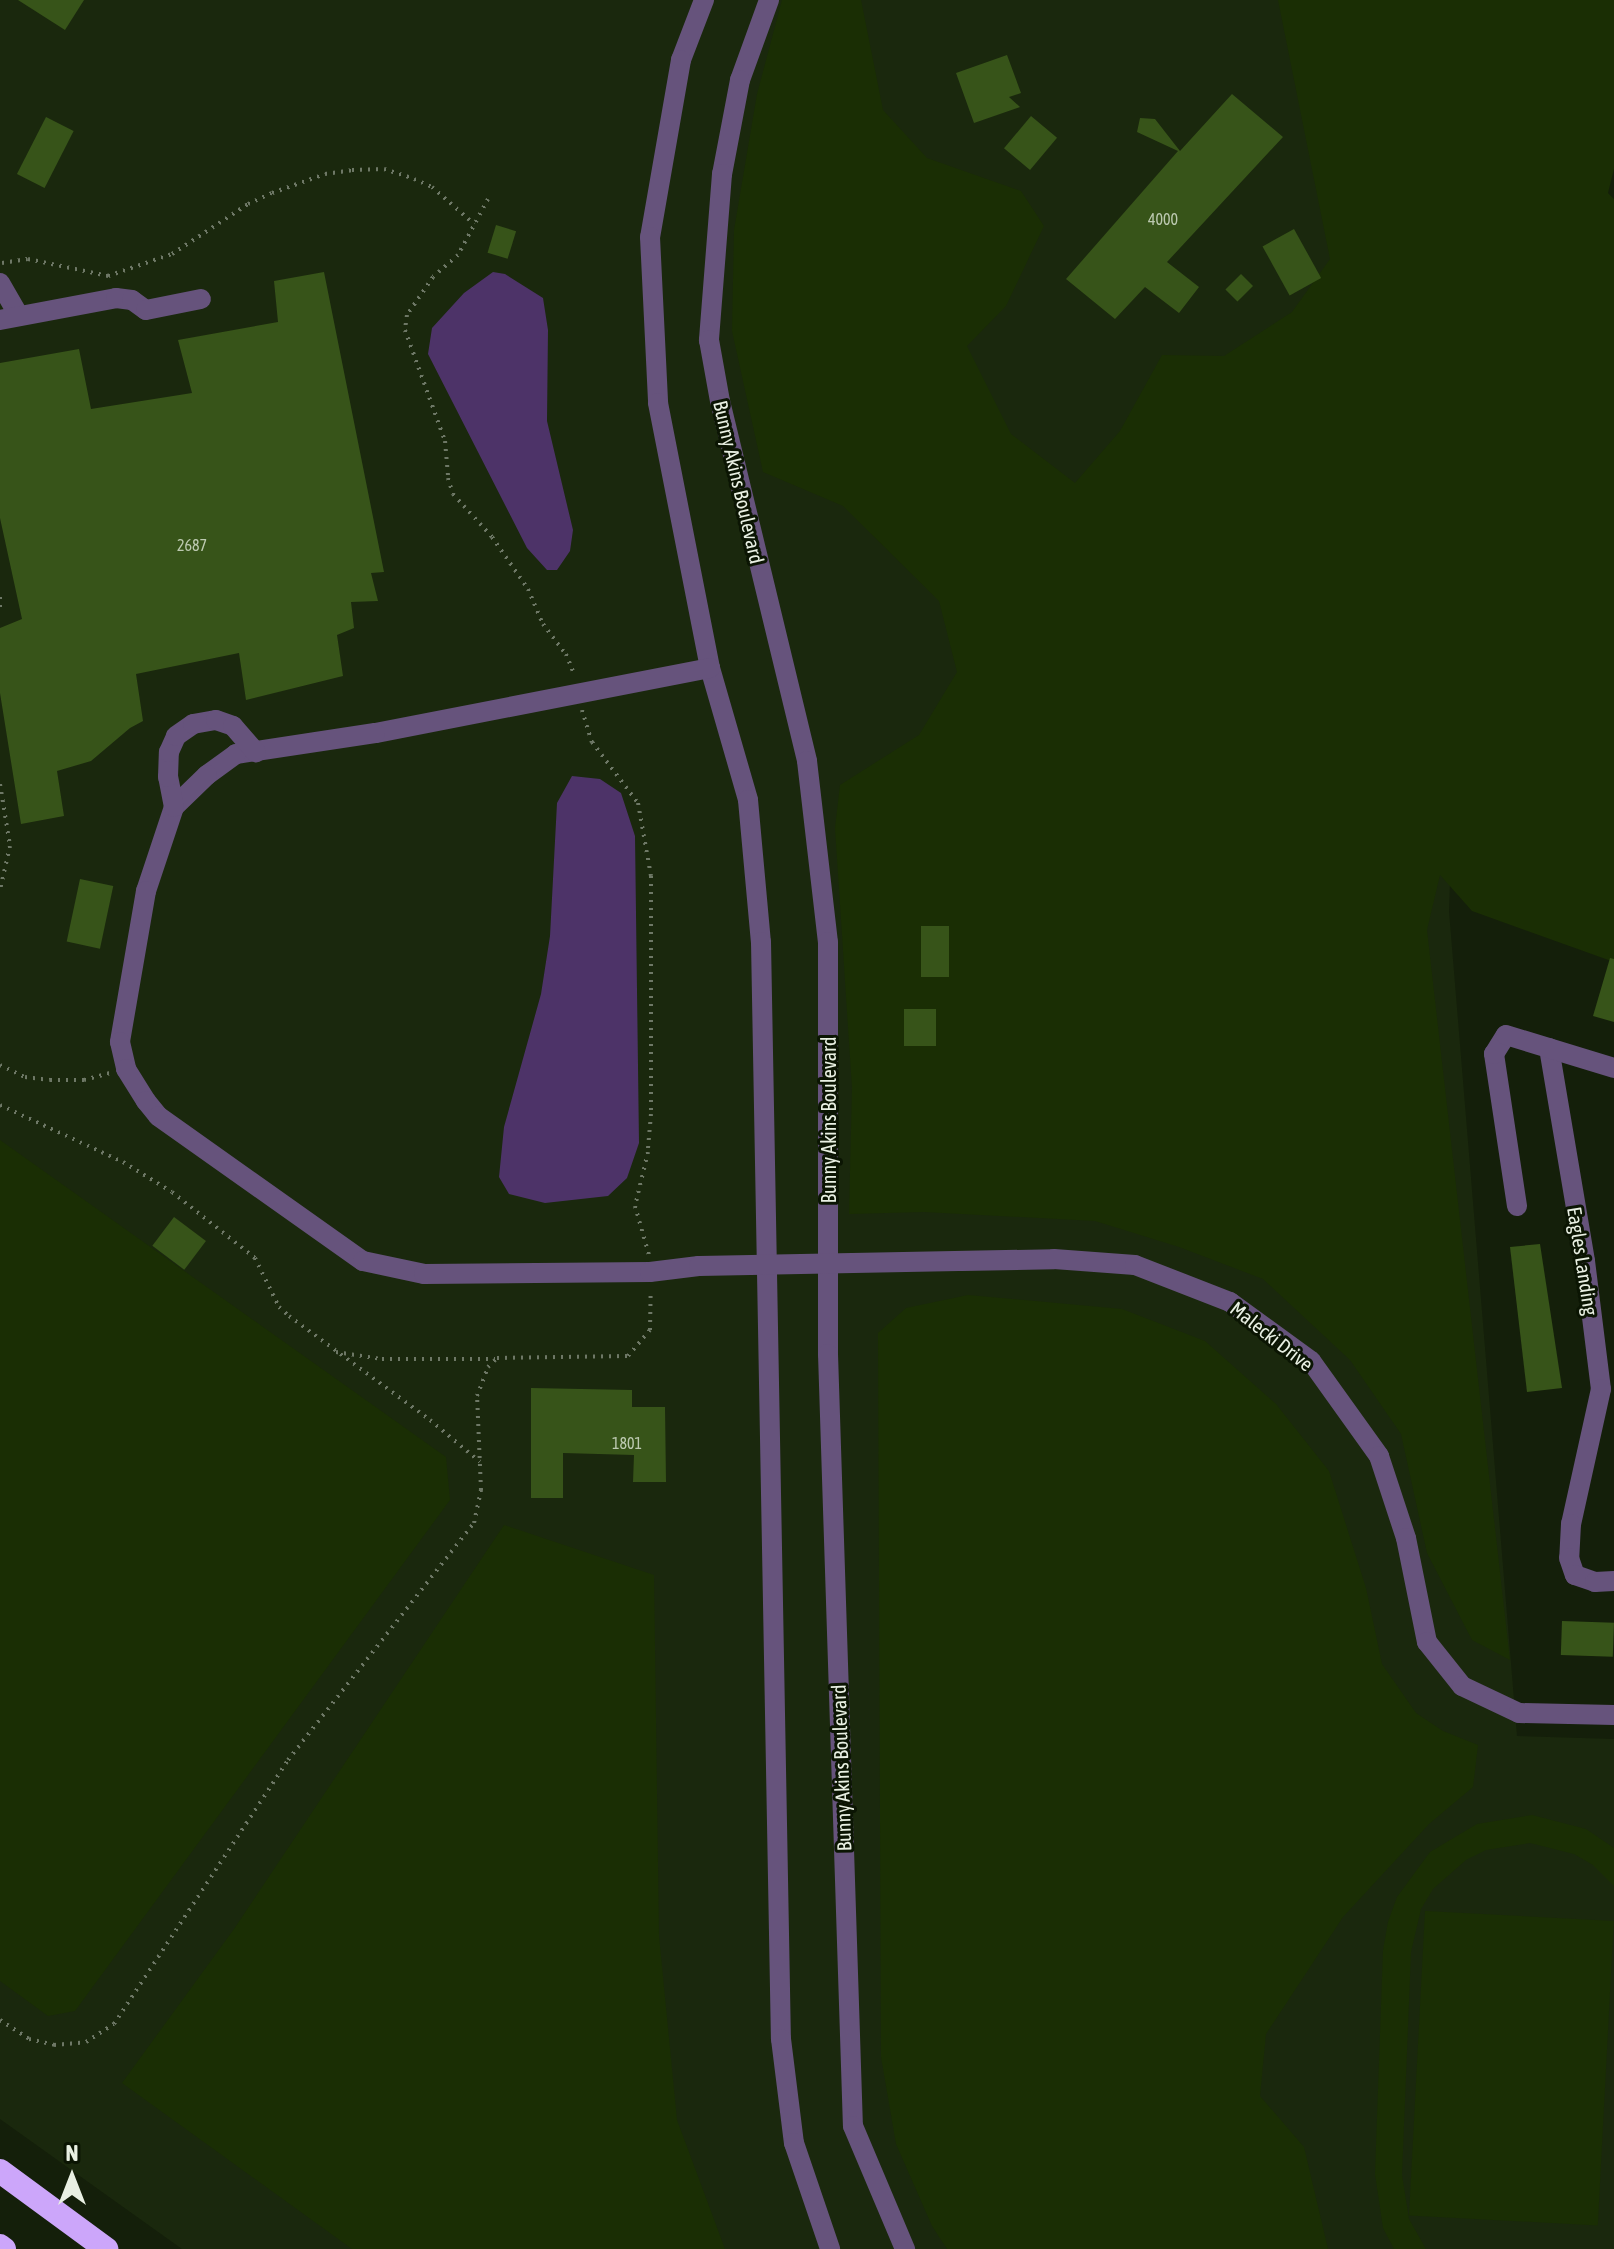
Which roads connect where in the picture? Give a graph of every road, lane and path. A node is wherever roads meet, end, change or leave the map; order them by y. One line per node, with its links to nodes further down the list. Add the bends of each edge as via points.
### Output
1 (704, 0): 11 (street, via 681,60 650,237 658,403)
2 (769, 0): 23 (street, Bunny Akins Boulevard, via 740,80 722,174 709,340 807,761 828,942)
3 (488, 199): 4 (path)
4 (474, 224): 5 (path, via 423,183 384,169 352,170 272,193 172,254 108,276 28,259); 12 (path, via 458,255 433,277 407,315 409,346 445,441 453,494 528,589 543,624 572,665)
5 (0, 264)
6 (0, 283): 8 (street)
7 (201, 299): 8 (street, via 146,310 132,300 116,298)
8 (10, 318)
9 (0, 597): 10 (path)
10 (0, 611)
11 (710, 668): 12 (street); 24 (street, via 748,800 761,942)
12 (579, 695): 13 (street); 25 (path, via 592,742 638,803 651,876 651,1114 635,1206 649,1244)
13 (256, 752): 15 (street, via 236,754); 15 (street, via 233,726 216,720 193,724 176,736 169,752)
14 (0, 784): 16 (path, via 10,846)
15 (174, 807): 20 (street, via 146,891 120,1042)
16 (0, 890)
17 (1549, 1048): 19 (street); 22 (street, via 1506,1035 1494,1054); 29 (street, Eagles Landing, via 1601,1389 1571,1524 1569,1558 1575,1575)
18 (0, 1065): 20 (path, via 25,1077 50,1080 84,1080)
19 (1614, 1068)
20 (126, 1069): 25 (street, Malecki Drive, via 158,1116 363,1261 424,1274)
21 (0, 1105): 26 (path, via 123,1162 172,1192 241,1243 266,1274 279,1307)
22 (1517, 1206)
23 (829, 1262): 24 (street, Malecki Drive); 30 (street, Malecki Drive, via 1054,1259 1135,1265 1230,1302 1311,1361 1379,1456 1406,1538 1427,1642 1462,1686 1519,1713); 35 (street, Bunny Akins Boulevard, via 853,2126)
24 (769, 1264): 25 (street, Malecki Drive); 34 (street, via 781,2039 794,2143)
25 (650, 1272): 27 (path, via 652,1322 628,1356)
26 (334, 1351): 27 (path, via 382,1359); 28 (path)
27 (497, 1358): 28 (path, via 477,1396)
28 (480, 1462): 31 (path, via 480,1507 474,1523 288,1760 114,2024 86,2042 54,2045 29,2039)
29 (1614, 1581)
30 (1614, 1715)
31 (0, 2020)
32 (0, 2171): 33 (highway)
33 (106, 2249)
34 (830, 2249)
35 (905, 2249)

